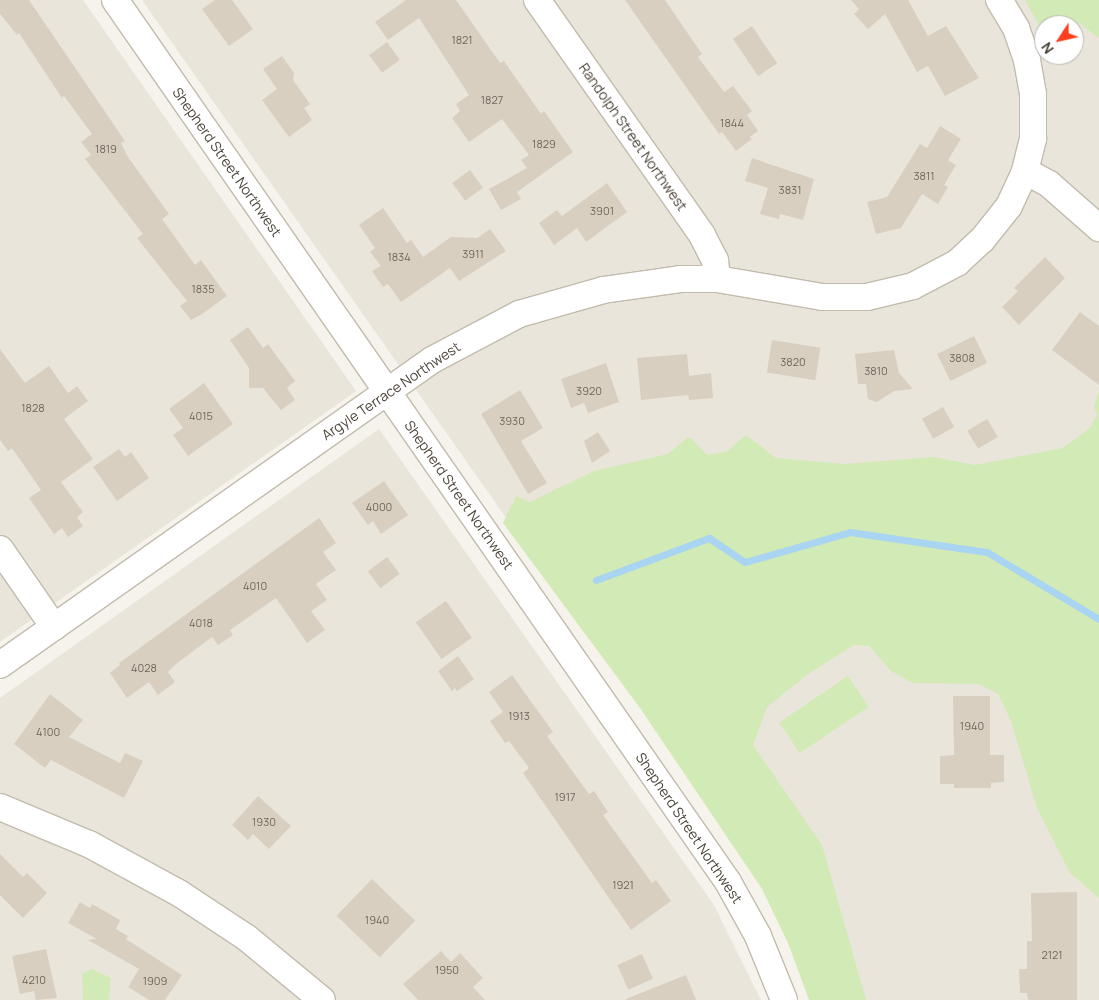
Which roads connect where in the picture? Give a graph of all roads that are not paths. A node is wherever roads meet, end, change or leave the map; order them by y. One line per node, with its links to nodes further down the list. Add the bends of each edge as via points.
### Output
1 (115, 0): 7 (street, Shepherd Street Northwest)
2 (538, 0): 6 (street, Randolph Street Northwest, via 708,243)
3 (999, 0): 4 (street, Argyle Terrace Northwest, via 1019,35 1031,77 1034,120)
4 (1025, 171): 5 (street, via 1049,184); 6 (street, Argyle Terrace Northwest, via 1009,206 976,246 943,272 905,288 881,295 837,298)
5 (1099, 228)
6 (717, 279): 7 (street, Argyle Terrace Northwest, via 636,284 542,305 454,346)
7 (387, 392): 9 (street, Argyle Terrace Northwest); 13 (street, Shepherd Street Northwest, via 728,882 761,943)
8 (0, 549): 9 (street)
9 (54, 627): 10 (street, Argyle Terrace Northwest)
10 (0, 665)
11 (0, 807): 12 (street, via 89,844 179,893 247,938)
12 (322, 1000)
13 (784, 1000)

